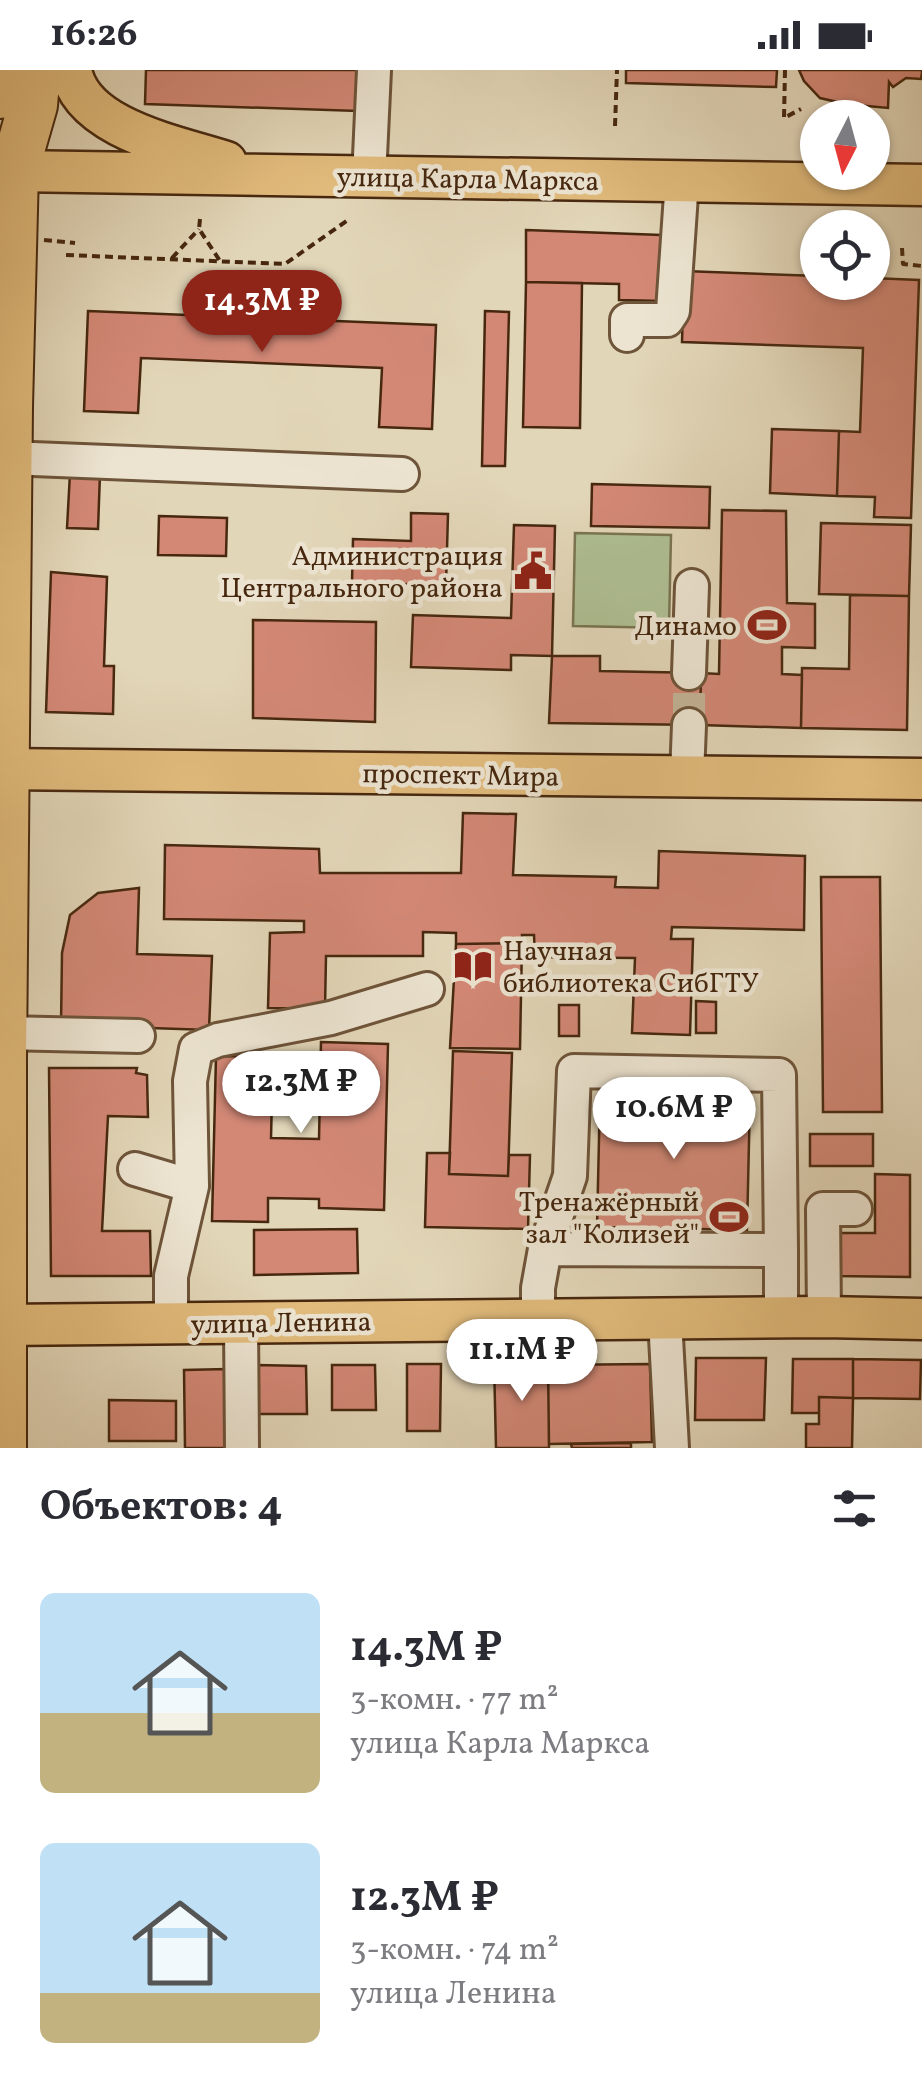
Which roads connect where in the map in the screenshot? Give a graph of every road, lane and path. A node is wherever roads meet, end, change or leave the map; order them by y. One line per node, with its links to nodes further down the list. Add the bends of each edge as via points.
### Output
1 (1, 70): 7 (highway)
2 (36, 70): 11 (highway)
3 (70, 70): 12 (main road, via 74,89 103,117)
4 (374, 70): 13 (street)
5 (617, 70): 10 (path)
6 (785, 70): 8 (path, via 784,118)
7 (0, 94)
8 (800, 110)
9 (0, 112): 11 (highway)
10 (616, 126)
11 (14, 171): 12 (main road, улица Карла Маркса); 27 (highway)
12 (268, 175): 13 (main road, улица Карла Маркса)
13 (369, 178): 14 (main road, улица Карла Маркса)
14 (682, 180): 15 (main road, улица Карла Маркса); 26 (street, via 673,311 667,320 627,320)
15 (922, 186)
16 (200, 219): 18 (path)
17 (348, 220): 24 (path, via 284,264)
18 (200, 229): 23 (path); 24 (path)
19 (39, 240): 20 (path)
20 (74, 243)
21 (902, 248): 25 (path, via 903,264)
22 (66, 255): 23 (path)
23 (170, 259): 24 (path)
24 (220, 261)
25 (922, 266)
26 (626, 334)
27 (4, 406): 29 (highway)
28 (402, 474): 29 (street)
29 (4, 481): 31 (highway)
30 (692, 586): 32 (street)
31 (2, 659): 34 (highway)
32 (690, 673)
33 (688, 725): 35 (street)
34 (3, 769): 35 (main road, проспект Мира); 37 (highway)
35 (687, 776): 36 (main road, проспект Мира)
36 (922, 779)
37 (2, 980): 40 (highway)
38 (427, 989): 42 (street, via 196,1049 190,1080)
39 (138, 1036): 40 (street)
40 (1, 1049): 53 (highway)
41 (135, 1169): 42 (street)
42 (192, 1186): 52 (street, via 170,1276)
43 (855, 1209): 46 (street, via 823,1208)
44 (545, 1249): 45 (street); 45 (street, via 570,1176 574,1071 779,1074); 50 (street)
45 (781, 1250): 47 (street)
46 (824, 1317): 47 (main road, улица Ленина); 49 (main road, улица Ленина)
47 (780, 1318): 48 (main road, улица Ленина)
48 (665, 1319): 50 (main road, улица Ленина); 56 (street)
49 (922, 1319)
50 (538, 1320): 51 (main road, улица Ленина)
51 (242, 1323): 52 (main road, улица Ленина); 55 (street)
52 (171, 1324): 53 (main road, улица Ленина)
53 (0, 1326): 54 (highway)
54 (2, 1448)
55 (242, 1448)
56 (672, 1448)

